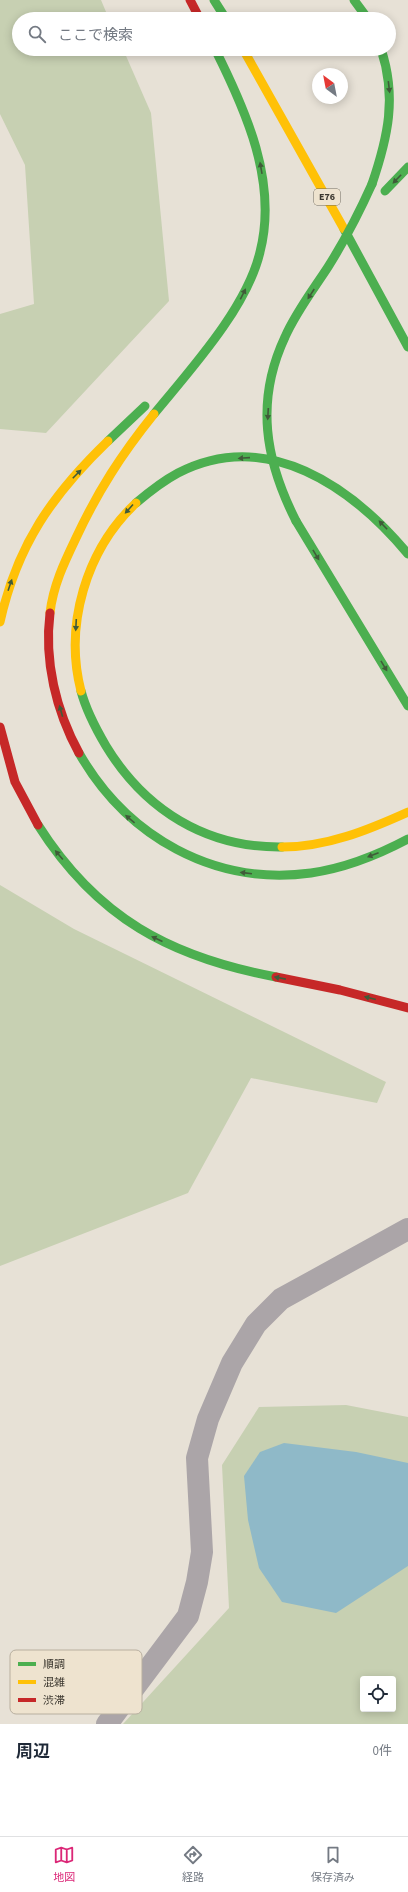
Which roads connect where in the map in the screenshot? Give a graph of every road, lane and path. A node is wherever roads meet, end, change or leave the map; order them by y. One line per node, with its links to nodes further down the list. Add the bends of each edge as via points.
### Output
1 (190, 0): 4 (highway)
2 (214, 0): 5 (highway)
3 (354, 0): 6 (highway)
4 (196, 12)
5 (222, 12)
6 (363, 12)
7 (218, 56): 14 (highway, one-way to 7, via 244,294 261,251 266,208 260,165 245,115)
8 (247, 56): 15 (highway, E76, via 319,181)
9 (384, 56): 13 (highway, one-way to 13, bridge, via 390,90 389,121 384,151 355,220)
10 (408, 167): 11 (highway, one-way to 11)
11 (383, 194)
12 (371, 210): 13 (highway, bridge)
13 (332, 261): 20 (highway, one-way to 20, bridge, via 280,348 270,385 267,420 270,459 283,496 296,521)
14 (224, 328): 16 (highway); 23 (highway, one-way to 14, via 357,862 318,872 274,876 226,870 183,854 148,833 114,805 86,768 67,731 54,688 48,646 52,603 64,564 100,488 126,449)
15 (408, 347)
16 (162, 389)
17 (151, 400): 19 (highway, one-way to 17, via 18,562 41,520 68,482)
18 (408, 554): 22 (highway, one-way to 22, via 363,505 334,484 297,467 254,457 214,460 171,475 132,505 105,537 87,577 77,614 74,655 82,696 101,739 125,775 157,806 196,829 236,842 272,846 322,844 370,830)
19 (0, 622)
20 (408, 706)
21 (0, 727): 24 (highway, one-way to 21, via 319,985 260,974 198,956 151,936 108,908 47,841 22,798 5,750)
22 (408, 812)
23 (408, 839)
24 (408, 1008)
25 (408, 1229): 26 (street, via 281,1299 256,1324 232,1363 208,1419 197,1458 202,1552 188,1616)
26 (142, 1677)
27 (114, 1714): 28 (street)
28 (107, 1724)

